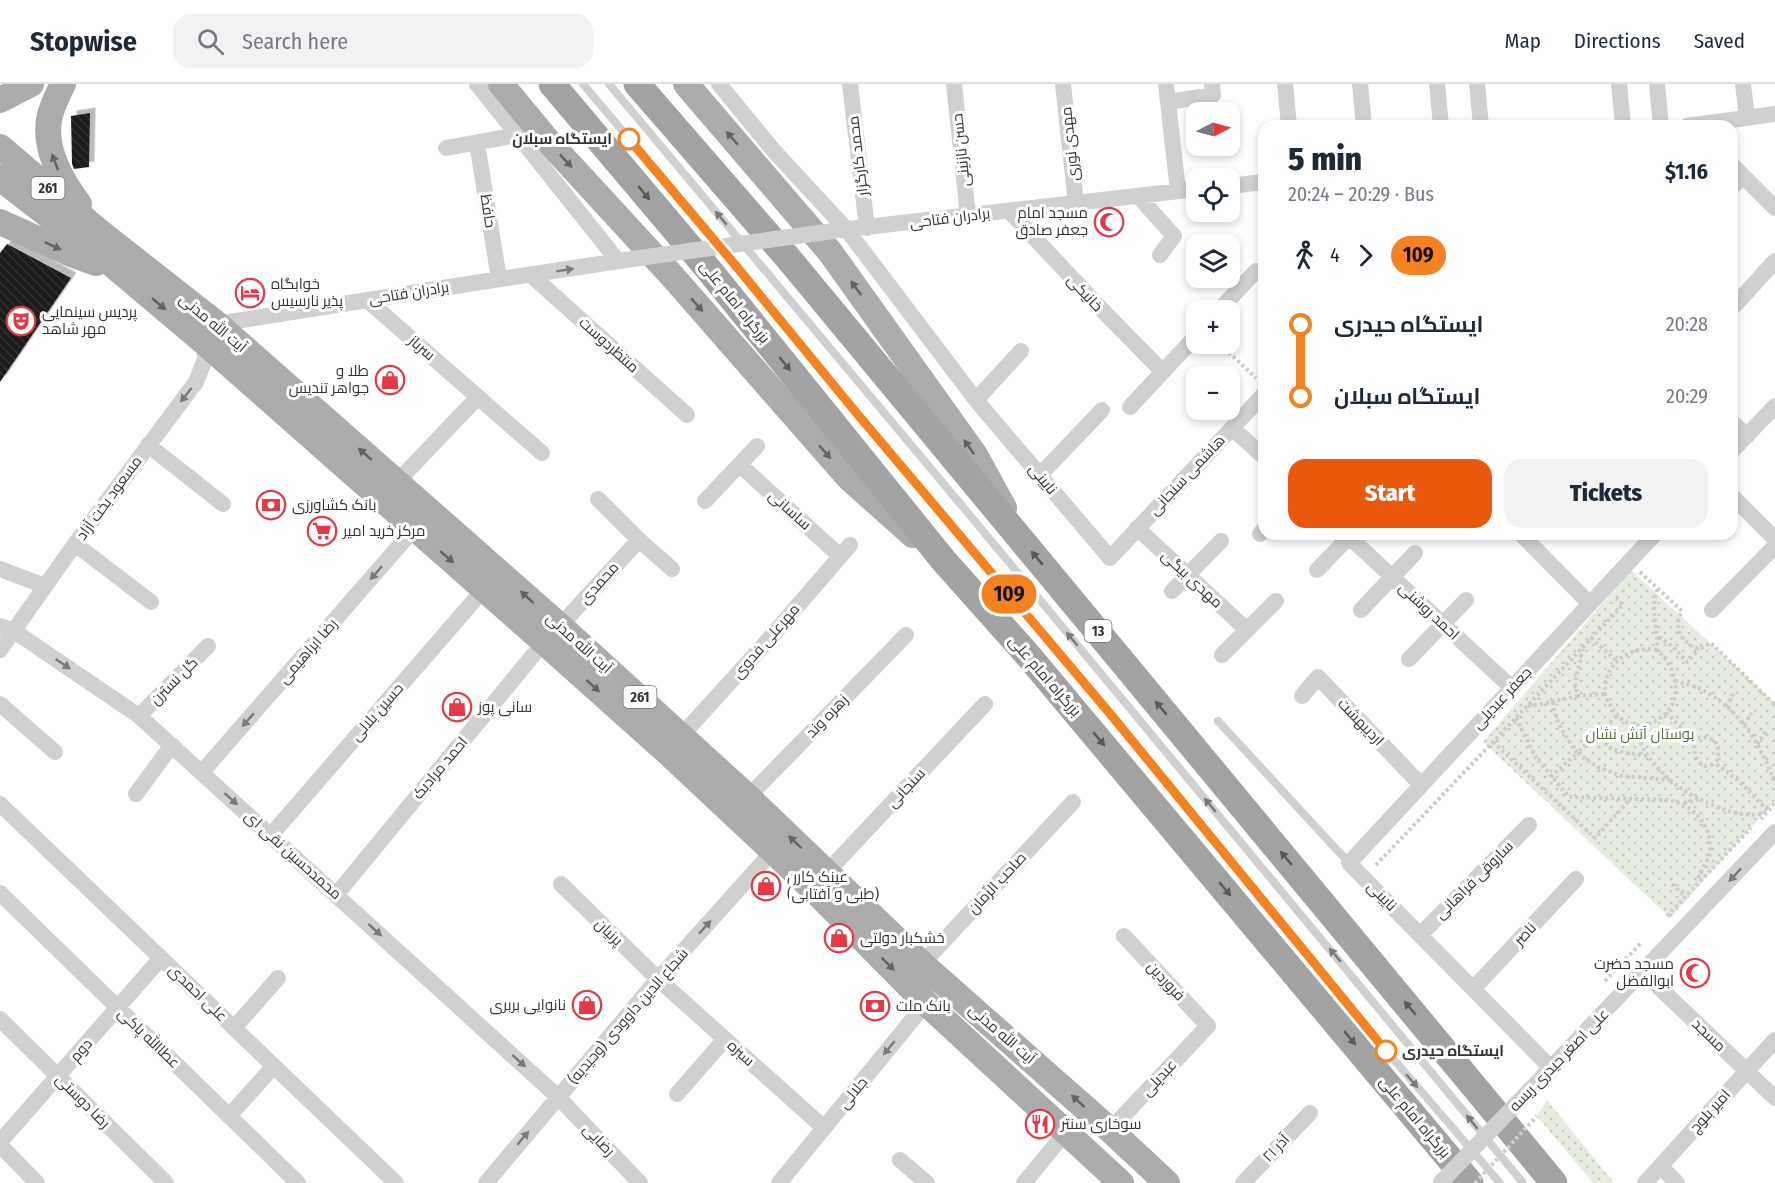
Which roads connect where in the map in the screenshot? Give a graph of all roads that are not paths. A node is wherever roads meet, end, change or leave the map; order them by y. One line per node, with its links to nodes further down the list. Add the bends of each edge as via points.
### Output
1 (31, 84): 23 (main road)
2 (63, 84): 51 (main road, one-way to 2, via 68,189 52,153 49,117)
3 (477, 84): 34 (street)
4 (501, 84): 104 (main road, one-way to 104, via 849,478)
5 (552, 84): 104 (highway, بزرگراه امام علی, one-way to 104, via 709,270)
6 (582, 84): 197 (lane, one-way to 197, via 1112,716 1389,1055)
7 (609, 84): 198 (lane, one-way to 7)
8 (637, 84): 91 (highway, 13)
9 (686, 84): 91 (main road, one-way to 9, via 975,455 830,252)
10 (718, 84): 52 (street, نایینی)
11 (850, 84): 50 (street, محمد کارگزار)
12 (954, 84): 48 (street, حسن نازنینی)
13 (1063, 84): 45 (street, مهدی نوری)
14 (1166, 84): 24 (street)
15 (1212, 84): 24 (street, via 1213,95)
16 (1286, 84): 27 (street)
17 (1360, 84): 28 (street)
18 (1437, 84): 29 (street)
19 (1477, 84): 30 (street)
20 (1619, 84): 31 (street)
21 (1657, 84): 32 (street)
22 (1743, 84): 26 (street)
23 (0, 100)
24 (1168, 102): 43 (street)
25 (1775, 114): 26 (street)
26 (1747, 118): 33 (street)
27 (1289, 120)
28 (1363, 120)
29 (1440, 120)
30 (1480, 120)
31 (1622, 120)
32 (1661, 120)
33 (1733, 120)
34 (517, 135): 35 (street); 54 (street)
35 (477, 143): 37 (street); 59 (street, حافظ)
36 (0, 147): 51 (main road, آیت الله مدنی / 261)
37 (446, 148)
38 (0, 178): 56 (main road, آیت الله مدنی / 261)
39 (1738, 178): 46 (street)
40 (1258, 183): 41 (street)
41 (1240, 185)
42 (1186, 190): 43 (street, برادران فتاحی)
43 (1178, 191): 44 (street, برادران فتاحی)
44 (1138, 196): 45 (street, برادران فتاحی); 53 (street, via 1173,236)
45 (1076, 204): 47 (street, برادران فتاحی)
46 (1775, 208)
47 (1010, 212): 48 (street, برادران فتاحی); 66 (street, خانیکی)
48 (968, 216): 50 (street, برادران فتاحی)
49 (0, 222): 56 (main road, one-way to 56, via 90,262)
50 (867, 228): 52 (street, برادران فتاحی)
51 (96, 229): 63 (main road, آیت الله مدنی / 261)
52 (840, 230): 54 (street, برادران فتاحی, bridge); 69 (street, نایینی)
53 (1160, 255)
54 (625, 260): 58 (street, برادران فتاحی, one-way to 54)
55 (1775, 261): 62 (street)
56 (114, 266): 63 (main road, آیت الله مدنی / 261, one-way to 63)
57 (1256, 271): 61 (street)
58 (531, 275): 59 (street, برادران فتاحی); 73 (street, منتظردوست)
59 (499, 279): 60 (street, برادران فتاحی)
60 (367, 300): 63 (street, برادران فتاحی); 68 (street, سرباز)
61 (1228, 300)
62 (1738, 302)
63 (210, 333): 77 (street, مسعود بخت آزاد, one-way to 77, via 196,382); 84 (main road, آیت الله مدنی / 261, one-way to 63); 90 (main road, آیت الله مدنی / 261)
64 (1186, 347): 66 (street)
65 (1021, 351): 69 (street)
66 (1163, 372): 71 (street)
67 (1258, 390): 74 (street, هاشمی سنجانی)
68 (478, 397): 81 (street, سرباز); 84 (street)
69 (976, 400): 83 (street, نایینی)
70 (1775, 405): 76 (street)
71 (1130, 407)
72 (1101, 410): 83 (street)
73 (687, 415)
74 (1232, 428): 80 (street); 89 (street, هاشمی سنجانی)
75 (1738, 428): 76 (street)
76 (1747, 436): 78 (street)
77 (147, 445): 88 (street); 99 (street, مسعود بخت آزاد)
78 (1738, 445)
79 (757, 446): 82 (street)
80 (1258, 452)
81 (542, 453)
82 (740, 465): 86 (street); 101 (street, ساسانی)
83 (1040, 475): 103 (street, نایینی)
84 (397, 482): 122 (main road, آیت الله مدنی / 261, one-way to 84)
85 (598, 498): 93 (street)
86 (705, 501)
87 (1738, 502): 92 (street)
88 (223, 504)
89 (1137, 528): 103 (street, هاشمی سنجانی); 108 (street, مهدی بیگی)
90 (414, 529): 111 (main road, آیت الله مدنی / 261, one-way to 111); 137 (street, رضا ابراهیمی, one-way to 137)
91 (1018, 534): 199 (highway, 13, one-way to 91)
92 (1775, 539)
93 (639, 540): 106 (street); 122 (street, محمدی)
94 (1344, 540): 107 (street)
95 (1354, 540): 109 (street, احمد روشنی)
96 (1527, 540): 116 (street)
97 (1649, 540): 116 (street, جعفر عبدیلی)
98 (1221, 541): 108 (street)
99 (75, 544): 110 (street, مسعود بخت آزاد); 115 (street)
100 (1775, 546): 118 (street)
101 (845, 550): 134 (street, مهرعلی فدوی)
102 (1415, 553): 109 (street)
103 (1110, 558)
104 (944, 561): 196 (highway, بزرگراه امام علی, one-way to 196)
105 (0, 569): 110 (street)
106 (672, 569)
107 (1317, 570)
108 (1188, 576): 112 (street); 121 (street, مهدی بیگی)
109 (1392, 577): 117 (street); 119 (street, احمد روشنی)
110 (45, 586): 120 (street, مسعود بخت آزاد)
111 (484, 589): 122 (main road, آیت الله مدنی / 261); 145 (street, حسین بلالی)
112 (1172, 591)
113 (1466, 600): 119 (street)
114 (1276, 601): 121 (street)
115 (151, 602)
116 (1590, 604): 128 (street, جعفر عبدیلی)
117 (1361, 610)
118 (1712, 610)
119 (1443, 625): 127 (street); 128 (street, احمد روشنی)
120 (7, 629): 125 (street, مسعود بخت آزاد); 132 (street, محمدحسین نقی ای, one-way to 132)
121 (1247, 630): 126 (street)
122 (552, 634): 134 (main road, آیت الله مدنی / 261); 146 (main road, آیت الله مدنی / 261, one-way to 146, via 664,750); 152 (street, احمد مرادبک)
123 (906, 635): 140 (street, زهره وند)
124 (208, 646): 132 (street, گل نسترن)
125 (0, 650)
126 (1222, 655)
127 (1409, 659)
128 (1512, 688): 138 (street, جعفر عبدیلی)
129 (1302, 696): 138 (street, اردیبهشت, via 1318,677)
130 (0, 704): 136 (street)
131 (985, 704): 148 (street, سنجانی)
132 (139, 716): 135 (street, محمدحسین نقی ای)
133 (1218, 721): 147 (lane, نایینی)
134 (682, 735): 140 (main road, آیت الله مدنی / 261)
135 (172, 746): 137 (street, محمدحسین نقی ای); 139 (street)
136 (55, 752)
137 (202, 772): 145 (street, محمدحسین نقی ای, one-way to 145)
138 (1421, 785): 147 (street, جعفر عبدیلی)
139 (136, 794)
140 (748, 797): 148 (main road, آیت الله مدنی / 261, one-way to 140)
141 (1073, 802): 156 (street, صاحب الزّمان)
142 (0, 804): 155 (street, علی احمدی)
143 (1529, 825): 153 (street, ساروقی فراهانی)
144 (1775, 832): 157 (street, علی اصغر حیدری ریسه, one-way to 157)
145 (271, 835): 152 (street, محمدحسین نقی ای)
146 (773, 851): 159 (street, شجاع الدین داوودی (وحیدیه), one-way to 146); 161 (main road, آیت الله مدنی / 261, one-way to 161)
147 (1349, 863): 153 (street, نایینی)
148 (826, 873): 156 (main road, آیت الله مدنی / 261)
149 (1576, 879): 160 (street, ناصر)
150 (561, 884): 159 (street, پرنیان)
151 (0, 893): 162 (street, عطاالله پاکی)
152 (336, 895): 173 (street, محمدحسین نقی ای, one-way to 173)
153 (1420, 935): 160 (street, نایینی)
154 (1124, 936): 164 (street, فروردین)
155 (161, 958): 162 (street, دوم); 165 (street, علی احمدی)
156 (922, 964): 178 (main road, آیت الله مدنی / 261, one-way to 156)
157 (1643, 972): 169 (street, علی اصغر حیدری ریسه); 170 (street, مسجد)
158 (278, 978): 165 (street)
159 (657, 979): 166 (street, سبزه); 173 (street, شجاع الدین داوودی (وحیدیه))
160 (1473, 989): 169 (street, نایینی)
161 (926, 1003): 177 (street, جلالی, one-way to 177); 179 (main road, آیت الله مدنی / 261)
162 (118, 1008): 171 (street, دوم); 176 (street, عطاالله پاکی)
163 (0, 1019): 171 (street, رضا دوستی)
164 (1208, 1026): 178 (street, عبدیلی)
165 (234, 1028): 168 (street, علی احمدی)
166 (725, 1039): 172 (street); 177 (street, سبزه)
167 (1775, 1040): 170 (street, امیر بلوچ)
168 (274, 1066): 176 (street); 187 (street, علی احمدی)
169 (1551, 1068): 183 (street, علی اصغر حیدری ریسه, bridge)
170 (1746, 1070): 174 (street, مسجد); 182 (street, امیر بلوچ)
171 (57, 1076): 180 (street, دوم); 185 (street, رضا دوستی)
172 (677, 1094)
173 (558, 1097): 188 (street, شجاع الدین داوودی (وحیدیه), one-way to 173); 189 (street, رضایی)
174 (1775, 1098)
175 (1310, 1113): 195 (street, آذر ۲۱)
176 (229, 1116): 186 (street, عطاالله پاکی)
177 (824, 1128): 190 (street, جلالی)
178 (1110, 1130): 194 (main road, آیت الله مدنی / 261)
179 (1065, 1133): 192 (street); 193 (main road, آیت الله مدنی / 261)
180 (0, 1144): 184 (street)
181 (900, 1160): 191 (street)
182 (1660, 1166): 200 (street, امیر بلوچ); 201 (street)
183 (1440, 1182)
184 (38, 1183)
185 (166, 1183)
186 (298, 1183)
187 (396, 1183)
188 (486, 1183)
189 (640, 1183)
190 (779, 1183)
191 (927, 1183)
192 (1024, 1183)
193 (1121, 1183)
194 (1167, 1183)
195 (1243, 1183)
196 (1472, 1183)
197 (1500, 1183)
198 (1523, 1183)
199 (1554, 1183)
200 (1645, 1183)
201 (1677, 1183)

